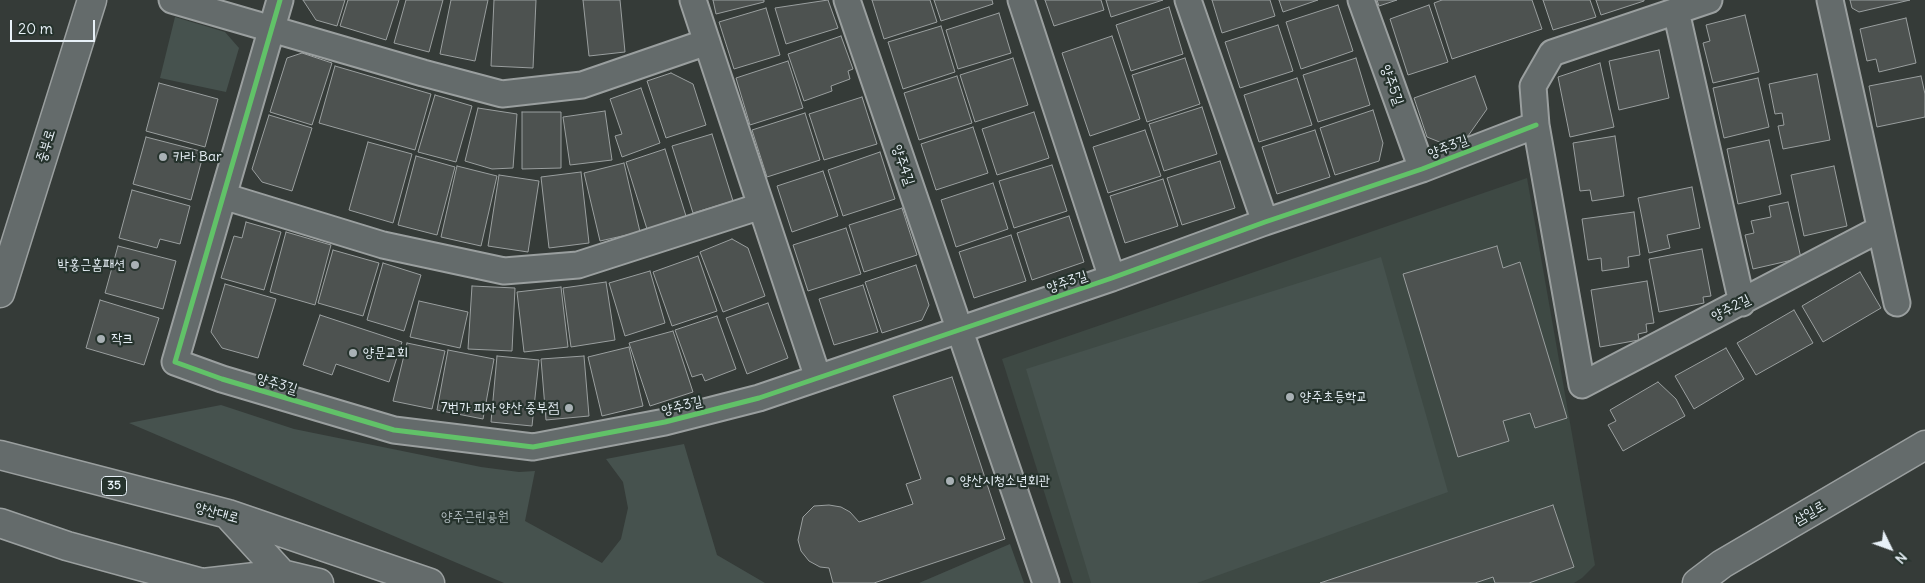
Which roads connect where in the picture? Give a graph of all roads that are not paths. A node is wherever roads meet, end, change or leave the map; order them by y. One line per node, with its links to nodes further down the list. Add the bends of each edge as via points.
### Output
1 (92, 0): 21 (main road, 중부로)
2 (172, 0): 12 (street)
3 (280, 0): 12 (street, 양주3길)
4 (693, 0): 13 (street)
5 (847, 0): 24 (street, 양주4길)
6 (1021, 0): 20 (street)
7 (1188, 0): 18 (street)
8 (1362, 0): 15 (street, 양주5길)
9 (1709, 0): 11 (street)
10 (1830, 0): 19 (street)
11 (1676, 11): 14 (street, via 1552,53 1532,86); 22 (street)
12 (271, 28): 13 (street, via 502,94 582,85); 16 (street, 양주3길)
13 (707, 42): 17 (street)
14 (1536, 125): 15 (street, 양주3길); 22 (street, 양주2길, via 1582,386)
15 (1422, 169): 18 (street, 양주3길)
16 (223, 196): 17 (street, via 383,245 504,270 578,265); 25 (street, 양주3길, via 175,362 222,379 394,430 533,447 665,422 758,398)
17 (761, 206): 25 (street)
18 (1265, 222): 20 (street, 양주3길)
19 (1880, 229): 22 (street, 양주2길); 23 (street)
20 (1112, 278): 24 (street, 양주3길)
21 (0, 293)
22 (1742, 303)
23 (1896, 303)
24 (958, 330): 25 (street, 양주3길); 34 (street)
25 (818, 378)
26 (1925, 446): 35 (main road, 삼일로, via 1722,564)
27 (0, 455): 28 (main road, 양산대로 / 35)
28 (228, 514): 30 (main road); 33 (main road, 양산대로)
29 (0, 522): 31 (main road, via 67,546)
30 (282, 574): 31 (main road); 32 (main road)
31 (203, 583)
32 (319, 583)
33 (430, 583)
34 (1046, 583)
35 (1697, 583)

